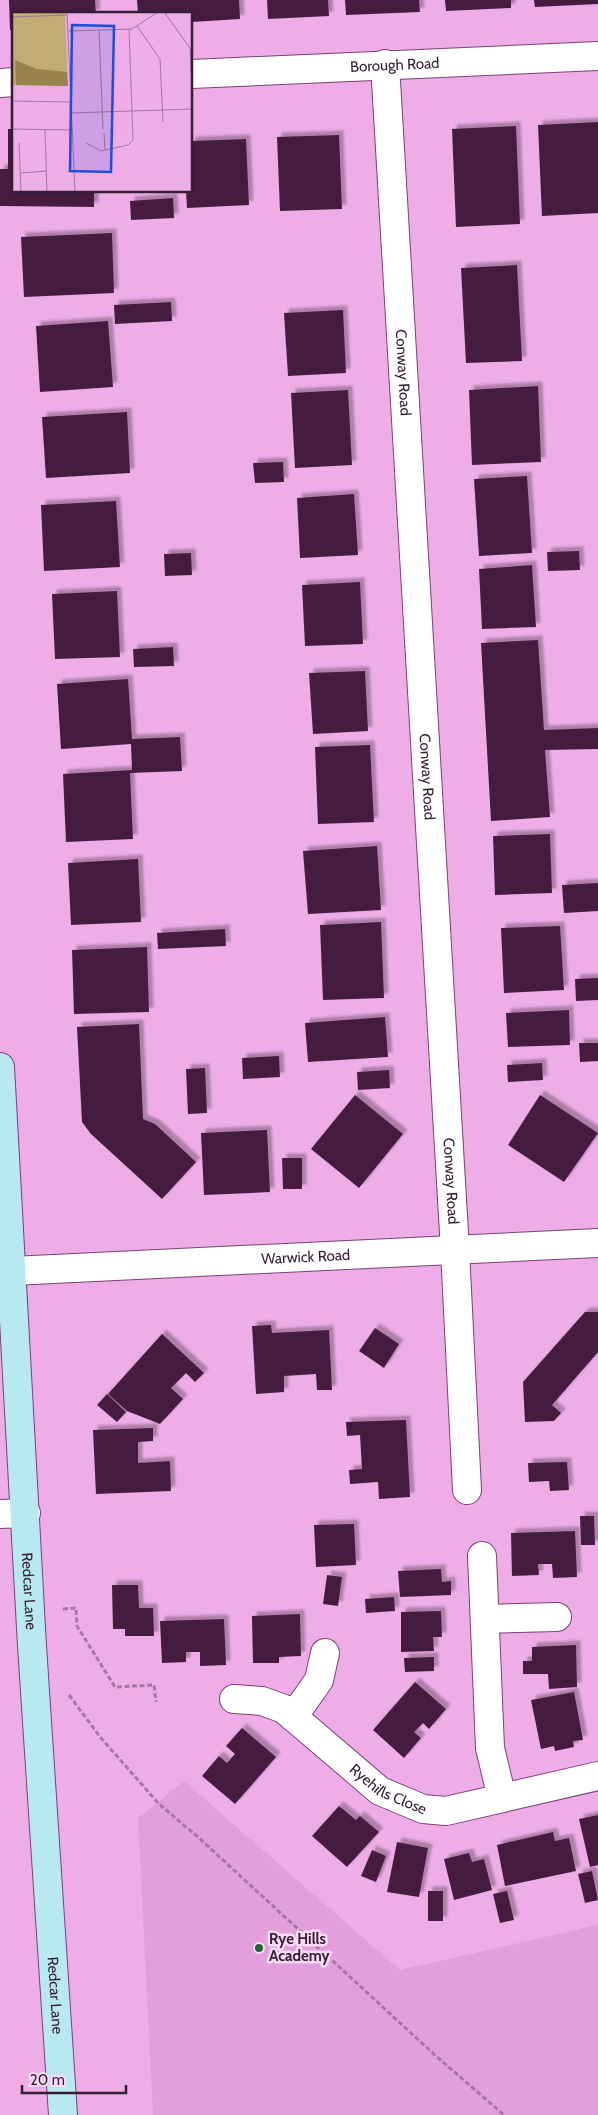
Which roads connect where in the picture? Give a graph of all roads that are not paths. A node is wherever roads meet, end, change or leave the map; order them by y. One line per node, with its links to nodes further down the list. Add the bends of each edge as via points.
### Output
1 (598, 56): 2 (street, Borough Road)
2 (384, 64): 3 (street, Borough Road); 7 (street, Conway Road)
3 (192, 74)
4 (0, 1067): 5 (main road, Redcar Lane)
5 (1, 1113): 8 (main road, Redcar Lane)
6 (598, 1243): 7 (street, Warwick Road)
7 (455, 1250): 8 (street, Warwick Road); 9 (street, Conway Road)
8 (12, 1271): 10 (main road, Redcar Lane)
9 (467, 1490)
10 (13, 1513): 19 (main road, Redcar Lane, via 31,1610)
11 (482, 1556): 13 (street)
12 (557, 1617): 13 (street)
13 (484, 1619): 18 (street, via 490,1748)
14 (325, 1653): 16 (street, via 319,1680)
15 (234, 1699): 16 (street, Ryehills Close, via 262,1701 284,1709)
16 (293, 1717): 18 (street, Ryehills Close, via 380,1791 403,1802 423,1809 446,1811)
17 (598, 1776): 18 (street, Ryehills Close)
18 (502, 1798)
19 (64, 2115)

